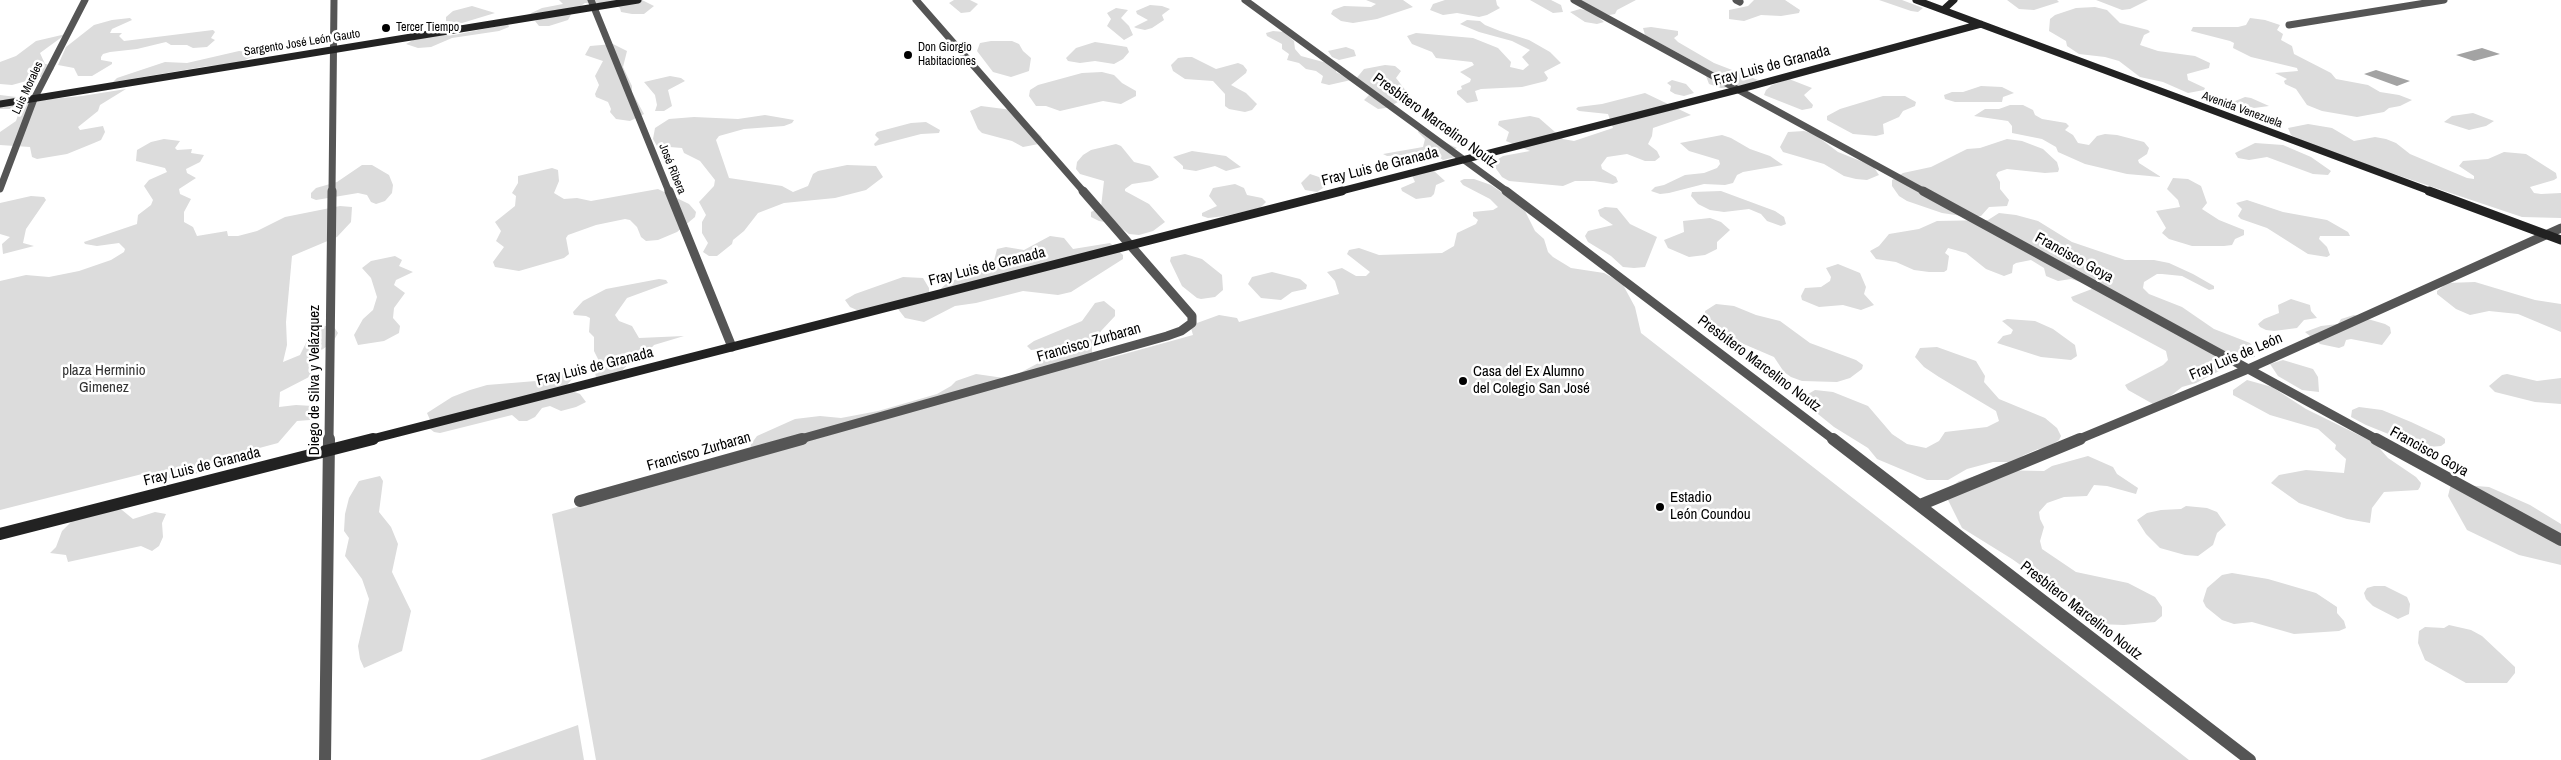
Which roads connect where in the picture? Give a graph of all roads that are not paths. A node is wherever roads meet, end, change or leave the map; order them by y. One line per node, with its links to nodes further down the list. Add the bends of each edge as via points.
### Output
1 (85, 0): 16 (street, Luis Morales)
2 (334, 0): 14 (street, Diego de Silva y Velázquez)
3 (638, 0): 10 (street, Sargento José León Gauto)
4 (916, 0): 23 (street, Francisco Zurbaran)
5 (1245, 0): 18 (street, Presbítero Marcelino Noutz)
6 (1574, 0): 15 (street, Francisco Goya)
7 (1916, 0): 11 (street, Avenida Venezuela)
8 (1954, 0): 11 (street)
9 (2444, 0): 13 (street)
10 (592, 4): 14 (street, Sargento José León Gauto); 24 (street, José Ribera)
11 (1943, 10): 12 (street, Avenida Venezuela)
12 (1981, 24): 15 (street, Fray Luis de Granada); 21 (street, Avenida Venezuela)
13 (2289, 25)
14 (333, 50): 16 (street, Sargento José León Gauto); 26 (street, Diego de Silva y Velázquez)
15 (1736, 90): 18 (street, Fray Luis de Granada); 25 (street, Francisco Goya)
16 (34, 98): 17 (street, Sargento José León Gauto); 19 (street, Luis Morales)
17 (0, 104)
18 (1464, 159): 23 (street, Fray Luis de Granada); 28 (street, Presbítero Marcelino Noutz)
19 (0, 189)
20 (2561, 228): 21 (street, Fray Luis de León)
21 (2546, 235): 22 (street, Avenida Venezuela); 25 (street, Fray Luis de León)
22 (2561, 240)
23 (1129, 245): 24 (street, Fray Luis de Granada); 27 (street, Francisco Zurbaran, via 1192,316 1192,323 1181,331)
24 (732, 346): 26 (street, Fray Luis de Granada)
25 (2248, 369): 28 (street, Fray Luis de León); 30 (street, Francisco Goya)
26 (330, 448): 29 (street, Fray Luis de Granada); 31 (street, Diego de Silva y Velázquez)
27 (580, 501)
28 (1920, 505): 32 (street, Presbítero Marcelino Noutz)
29 (0, 534)
30 (2561, 540)
31 (325, 760)
32 (2250, 760)

